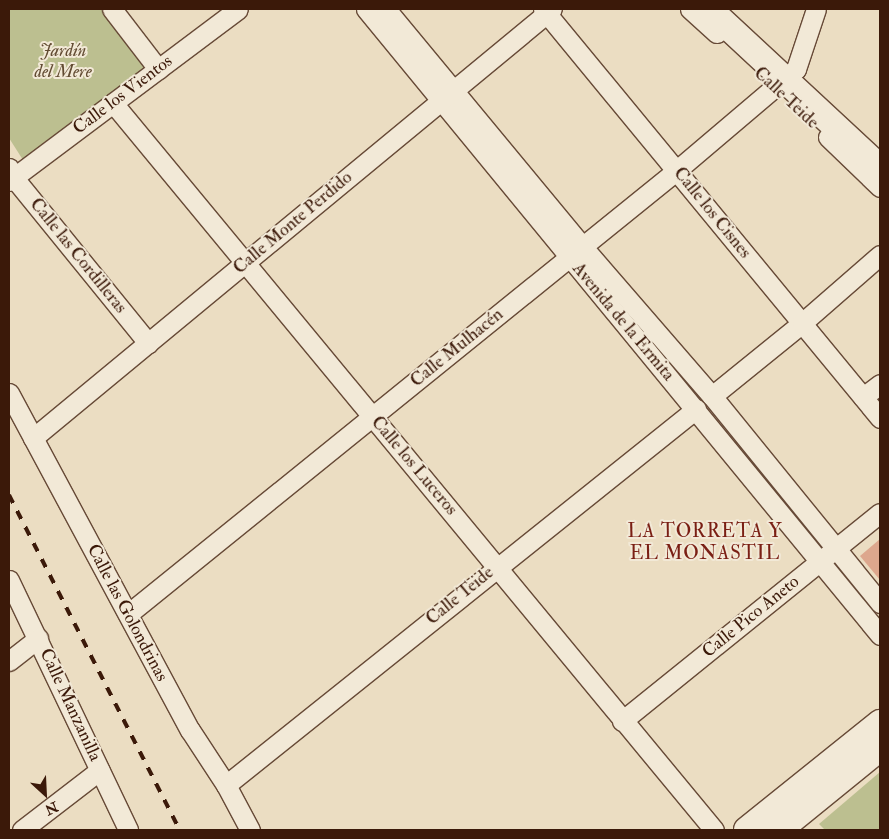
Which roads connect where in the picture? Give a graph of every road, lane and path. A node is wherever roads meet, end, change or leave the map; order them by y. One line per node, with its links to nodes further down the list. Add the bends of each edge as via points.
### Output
1 (112, 9): 10 (street)
2 (238, 9): 10 (street, Calle los Vientos)
3 (366, 9): 12 (street, Avenida de la Ermita)
4 (386, 9): 12 (street, Avenida de la Ermita)
5 (690, 9): 11 (street, Calle Teide)
6 (709, 9): 11 (street)
7 (729, 9): 11 (street)
8 (816, 9): 11 (street)
9 (548, 10): 12 (street, Calle Monte Perdido); 16 (street, Calle los Cisnes)
10 (158, 69): 13 (street, Calle los Vientos)
11 (785, 78): 14 (street); 15 (street); 16 (street, Calle Mulhacén); 18 (street, Calle Teide)
12 (447, 96): 19 (street, Avenida de la Ermita); 21 (street, Calle Monte Perdido)
13 (113, 103): 17 (street, Calle los Vientos); 21 (street, Calle los Luceros)
14 (880, 147)
15 (880, 168)
16 (677, 170): 19 (street, Calle Mulhacén); 22 (street, Calle los Cisnes)
17 (10, 176): 23 (street, Calle las Cordilleras)
18 (880, 187)
19 (576, 252): 26 (street, Avenida de la Ermita); 28 (street, Avenida de la Ermita); 29 (street, Calle Mulhacén)
20 (880, 255): 22 (street)
21 (245, 263): 23 (street, Calle Monte Perdido); 29 (street, Calle los Luceros)
22 (802, 323): 26 (street); 27 (street, Calle los Cisnes)
23 (148, 343): 31 (street, Calle Monte Perdido)
24 (880, 384): 27 (street)
25 (9, 393): 31 (street, Calle las Golondrinas)
26 (712, 396): 33 (street, Avenida de la Ermita)
27 (863, 397): 30 (street, Calle los Cisnes)
28 (696, 409): 34 (street, Avenida de la Ermita); 35 (street, Calle Teide)
29 (372, 416): 35 (street, Calle los Luceros); 38 (street, Calle Mulhacén)
30 (880, 418)
31 (33, 438): 38 (street, Calle las Golondrinas)
32 (880, 513): 33 (street, Calle Pico Aneto)
33 (836, 549): 34 (street, Calle Pico Aneto); 37 (street, Avenida de la Ermita)
34 (820, 562): 39 (street, Avenida de la Ermita); 42 (street, Calle Pico Aneto)
35 (497, 567): 42 (street, Calle los Luceros); 46 (street, Calle Teide)
36 (9, 580): 40 (street, Calle Manzanilla)
37 (880, 603)
38 (128, 614): 46 (street, Calle las Golondrinas, via 190,730)
39 (880, 635)
40 (38, 638): 41 (street); 45 (street, Calle Manzanilla)
41 (9, 661)
42 (622, 721): 50 (street, Calle los Luceros)
43 (880, 722): 51 (street)
44 (880, 748): 52 (street)
45 (100, 770): 47 (street); 48 (street, Calle Manzanilla)
46 (226, 785): 49 (street, Calle las Golondrinas)
47 (22, 830)
48 (128, 830)
49 (250, 830)
50 (714, 830)
51 (747, 830)
52 (779, 830)

